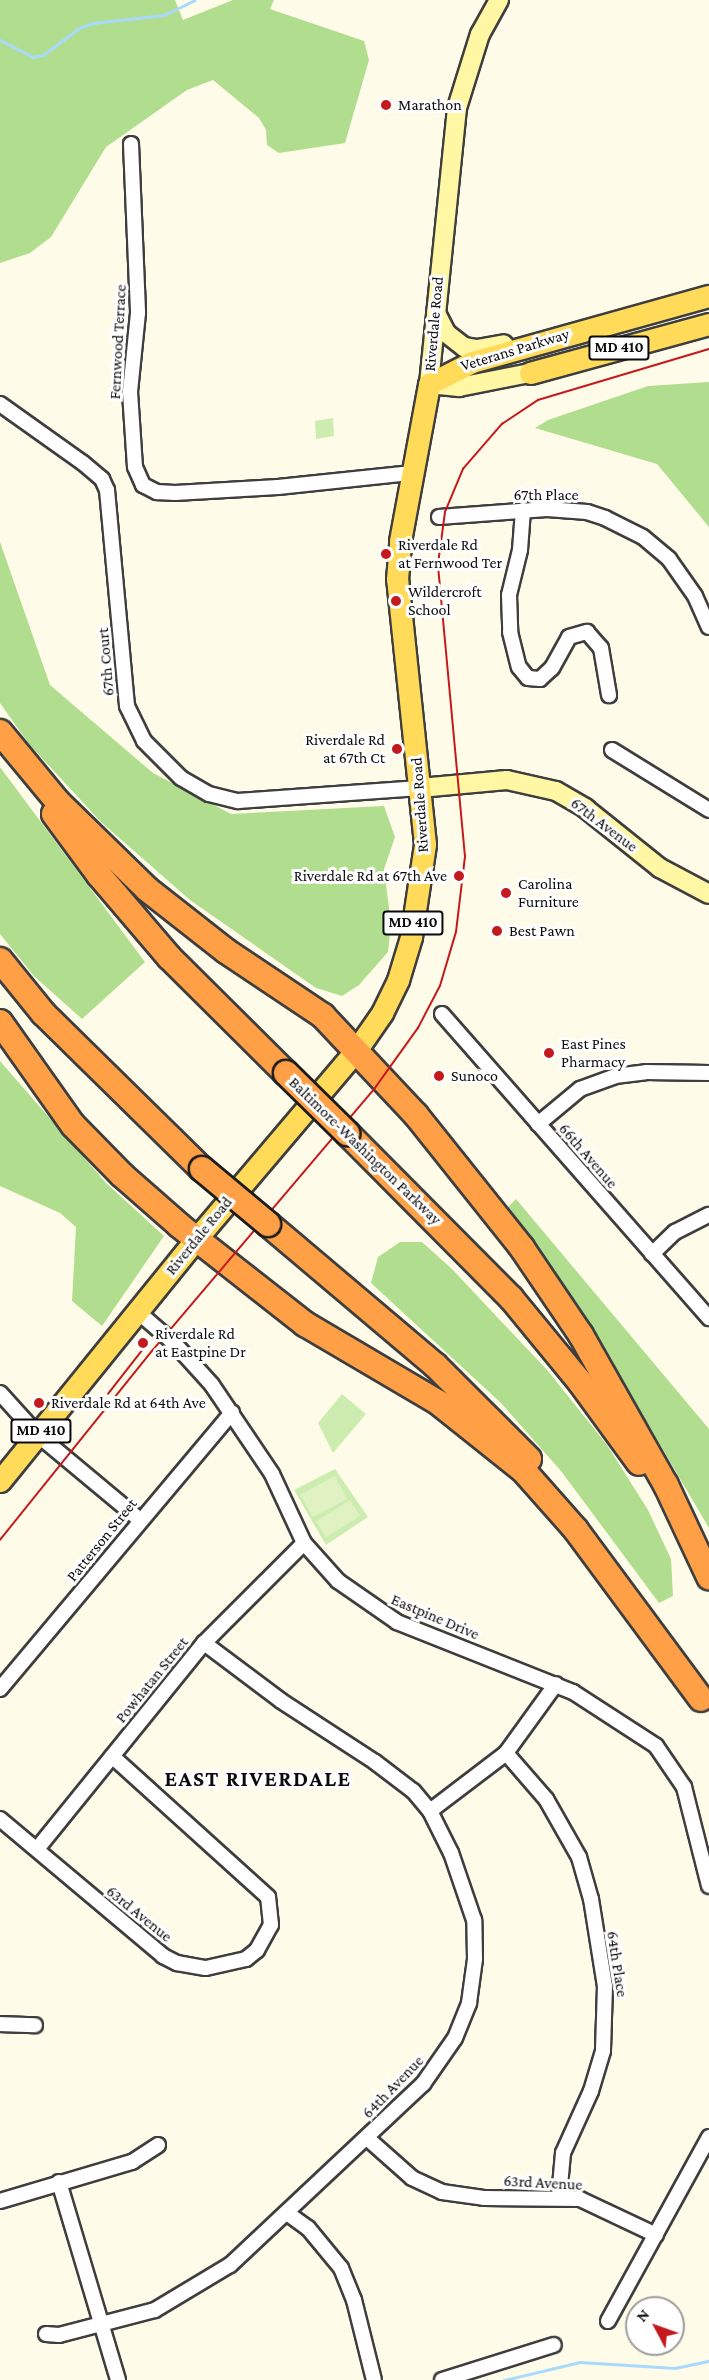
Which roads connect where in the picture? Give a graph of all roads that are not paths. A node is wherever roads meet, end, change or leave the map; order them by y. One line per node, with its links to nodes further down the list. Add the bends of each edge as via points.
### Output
1 (499, 0): 4 (main road, Riverdale Road, via 480,34 458,101)
2 (131, 144): 10 (street, Fernwood Terrace, via 138,313 130,392 135,466 143,485 157,492 175,493)
3 (709, 296): 6 (main road, Veterans Parkway / MD 410)
4 (435, 311): 6 (main road, via 451,338 477,350); 8 (main road, Riverdale Road)
5 (709, 324): 7 (main road, Veterans Parkway / MD 410)
6 (579, 330): 8 (main road, Veterans Parkway / MD 410, via 472,362)
7 (530, 373): 8 (main road, via 459,387)
8 (429, 384): 10 (main road, Riverdale Road / MD 410)
9 (0, 404): 18 (street, 67th Court, via 102,479 107,490 127,705 144,741 181,778 208,794 238,801)
10 (412, 473): 18 (main road, Riverdale Road / MD 410, via 397,579)
11 (523, 510): 12 (street, 67th Place); 13 (street, 67th Place, via 587,512 643,537 679,572); 14 (street, via 520,550 509,595 510,632 519,667 528,678 540,679 552,668 569,637 587,632 601,648)
12 (439, 518)
13 (709, 627)
14 (609, 695)
15 (0, 732): 24 (highway, via 58,802 147,889 218,945 323,1016)
16 (0, 736): 38 (highway, Baltimore-Washington Parkway, bridge, via 74,843 195,985 474,1259 550,1344 642,1466)
17 (612, 750): 19 (street)
18 (420, 788): 20 (main road, 67th Avenue, via 507,780 556,791 585,808 660,868); 24 (main road, Riverdale Road / MD 410, via 424,865 411,937 382,1013)
19 (709, 810)
20 (709, 894)
21 (0, 960): 42 (highway, bridge, via 43,1013 202,1169 435,1365 508,1435 604,1547 663,1634)
22 (442, 1014): 26 (street, 66th Avenue)
23 (0, 1022): 28 (highway, via 41,1085 97,1151)
24 (357, 1049): 28 (main road, Riverdale Road / MD 410); 38 (highway, via 495,1212 556,1298 666,1485)
25 (709, 1073): 26 (street, via 646,1072 615,1076 580,1089)
26 (538, 1124): 29 (street, 66th Avenue)
27 (709, 1215): 29 (street, via 675,1232)
28 (195, 1239): 30 (main road, Riverdale Road / MD 410); 42 (highway, via 305,1324 439,1403 523,1470 576,1530)
29 (652, 1254): 31 (street, 66th Avenue)
30 (138, 1312): 33 (street, Eastpine Drive, via 199,1368); 34 (main road, Riverdale Road / MD 410)
31 (709, 1318)
32 (0, 1393): 34 (street)
33 (232, 1413): 36 (street, Patterson Street); 37 (street, Eastpine Drive, via 272,1474)
34 (38, 1435): 35 (main road, Riverdale Road / MD 410); 36 (street)
35 (0, 1481)
36 (140, 1520): 41 (street, Patterson Street)
37 (304, 1543): 39 (street, Powhatan Street); 40 (street, Eastpine Drive, via 338,1581 397,1622)
38 (709, 1579)
39 (204, 1643): 44 (street, Powhatan Street); 45 (street, 64th Avenue, via 280,1700 375,1762 413,1791)
40 (556, 1684): 43 (street); 48 (street, Eastpine Drive, via 612,1714 663,1753 684,1787)
41 (0, 1689)
42 (705, 1707)
43 (506, 1754): 45 (street); 55 (street, 64th Place, via 546,1799 579,1857 591,1899 605,1986 603,2052 591,2091 563,2152)
44 (112, 1756): 47 (street, Powhatan Street); 47 (street, 63rd Avenue, via 243,1871 270,1903 271,1925 257,1950 235,1965 191,1967 150,1947)
45 (430, 1811): 51 (street, 64th Avenue, via 451,1853 474,1920 475,1959 469,2003 455,2038 435,2069)
46 (0, 1819): 47 (street, 63rd Avenue)
47 (37, 1849)
48 (709, 1886)
49 (0, 2024): 50 (street)
50 (35, 2025)
51 (366, 2138): 55 (street, 63rd Avenue, via 412,2178 442,2192 484,2198); 57 (street, 64th Avenue)
52 (709, 2138): 58 (street)
53 (158, 2145): 54 (street, via 132,2162)
54 (59, 2182): 56 (street); 60 (street)
55 (559, 2198): 58 (street, 63rd Avenue, via 600,2206)
56 (0, 2201)
57 (287, 2213): 60 (street, 64th Avenue, via 230,2265 183,2296 155,2310); 64 (street, via 308,2228 340,2268 354,2300)
58 (656, 2235): 59 (street)
59 (608, 2321)
60 (102, 2324): 61 (street, 64th Avenue, via 59,2335); 63 (street)
61 (46, 2334)
62 (554, 2345): 65 (street)
63 (118, 2380)
64 (374, 2380)
65 (442, 2380)

